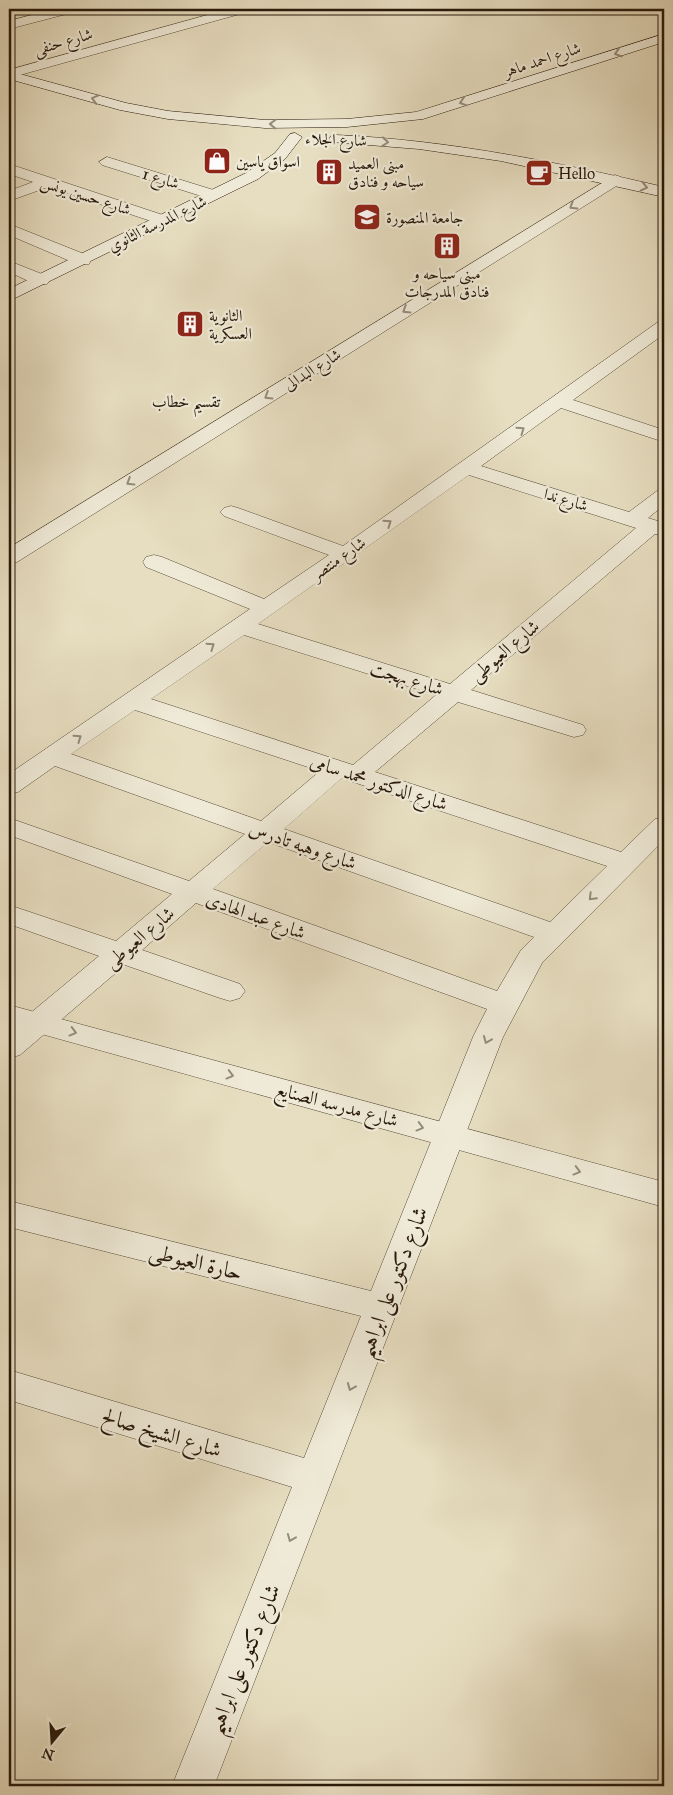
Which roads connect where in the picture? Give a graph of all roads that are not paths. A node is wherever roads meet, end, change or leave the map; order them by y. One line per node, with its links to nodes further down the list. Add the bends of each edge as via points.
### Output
1 (70, 9): 3 (street)
2 (242, 9): 5 (street, شارع حنفى)
3 (9, 25)
4 (664, 38): 7 (street, شارع احمد ماهر, one-way to 7)
5 (9, 75): 8 (street, شارع الجلاء, one-way to 5)
6 (9, 87): 8 (street, شارع الجلاء, via 108,114)
7 (430, 112): 9 (street, شارع احمد ماهر); 11 (street, via 421,120 423,127 474,145)
8 (162, 119): 9 (street, شارع الجلاء, one-way to 8, via 274,124); 10 (street, شارع الجلاء, via 223,133)
9 (374, 121)
10 (295, 137): 11 (street, شارع الجلاء, one-way to 11, via 400,143); 17 (street, شارع المدرسة الثانوي, via 267,166)
11 (477, 152): 14 (street, شارع الجلاء)
12 (107, 162): 17 (street, شارع 1)
13 (9, 169): 15 (street, شارع حسين يونس)
14 (615, 180): 16 (street, شارع الجلاء, one-way to 16); 33 (street, شارع البدالى, one-way to 33)
15 (46, 182): 18 (street); 19 (street, شارع حسين يونس)
16 (664, 192)
17 (214, 195): 19 (street, شارع المدرسة الثانوي)
18 (9, 196)
19 (163, 220): 21 (street, شارع المدرسة الثانوي)
20 (9, 229): 21 (street)
21 (83, 260): 23 (street, شارع المدرسة الثانوي)
22 (9, 266): 23 (street)
23 (41, 280): 24 (street, شارع المدرسة الثانوي)
24 (9, 296)
25 (664, 326): 26 (street, شارع منتصر)
26 (561, 402): 27 (street); 28 (street, شارع منتصر, one-way to 26)
27 (664, 436)
28 (467, 468): 31 (street, شارع ندا); 32 (street, شارع منتصر, one-way to 28)
29 (664, 495): 31 (street, شارع العيوطى)
30 (231, 512): 32 (street)
31 (650, 525): 37 (street, شارع العيوطى)
32 (345, 554): 35 (street, شارع منتصر)
33 (9, 557)
34 (154, 562): 35 (street)
35 (266, 608): 36 (street, شارع منتصر)
36 (240, 626): 37 (street, شارع بهجت); 38 (street, شارع منتصر, one-way to 36)
37 (454, 692): 39 (street, شارع بهجت); 41 (street, شارع العيوطى)
38 (132, 701): 40 (street, شارع منتصر, one-way to 38); 41 (street, شارع الدكتور محمد سامى)
39 (574, 730)
40 (52, 756): 42 (street, شارع منتصر); 45 (street, شارع وهبه تادرس)
41 (347, 772): 45 (street, شارع العيوطى); 46 (street, شارع الدكتور محمد سامى)
42 (9, 786)
43 (664, 825): 46 (street, شارع دكتور على ابراهيم)
44 (9, 826): 47 (street, شارع عبد الهادى)
45 (265, 831): 47 (street, شارع العيوطى); 49 (street, شارع وهبه تادرس)
46 (626, 864): 49 (street, شارع دكتور على ابراهيم, one-way to 49)
47 (193, 892): 50 (street, شارع العيوطى); 52 (street, شارع عبد الهادى)
48 (9, 914): 50 (street)
49 (555, 934): 52 (street, شارع دكتور على ابراهيم, via 531,957)
50 (121, 953): 51 (street); 54 (street, شارع العيوطى)
51 (230, 991)
52 (504, 1004): 56 (street, شارع دكتور على ابراهيم, one-way to 56)
53 (9, 1015): 54 (street, شارع مدرسه الصنايع)
54 (38, 1023): 55 (street, شارع العيوطى); 56 (street, شارع مدرسه الصنايع, one-way to 56)
55 (9, 1048)
56 (449, 1135): 57 (street, شارع مدرسه الصنايع, one-way to 57); 59 (street, شارع دكتور على ابراهيم)
57 (664, 1195)
58 (9, 1214): 59 (street, حارة العيوطى)
59 (383, 1308): 61 (street, شارع دكتور على ابراهيم, one-way to 61)
60 (9, 1385): 61 (street, شارع الشيخ صالح)
61 (315, 1478): 62 (street, شارع دكتور على ابراهيم, one-way to 62)
62 (193, 1786)

